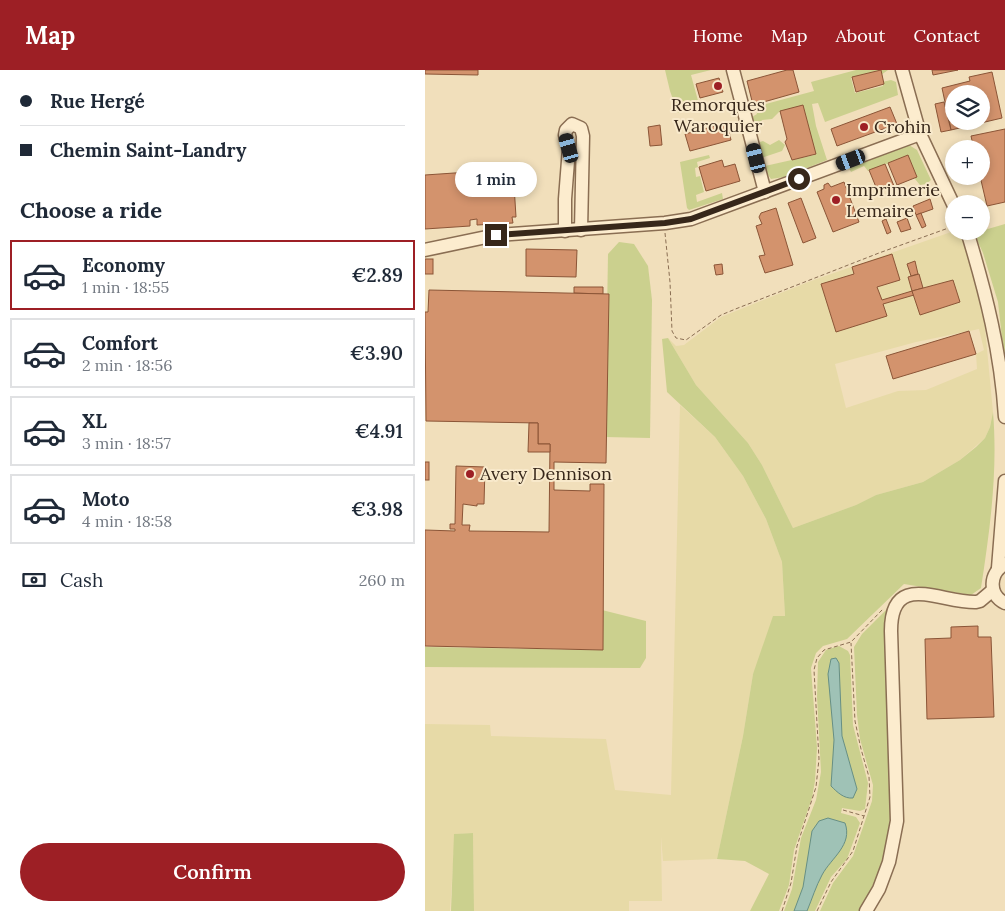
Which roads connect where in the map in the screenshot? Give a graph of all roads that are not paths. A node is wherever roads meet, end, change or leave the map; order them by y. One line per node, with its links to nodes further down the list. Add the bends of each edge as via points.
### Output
1 (733, 70): 4 (street)
2 (902, 70): 3 (street)
3 (921, 134): 4 (street); 5 (street)
4 (765, 192): 6 (street, via 691,219)
5 (949, 195)
6 (581, 230): 7 (street); 7 (street, via 583,136 581,128 573,124 565,135 569,148)
7 (565, 231): 9 (street, via 496,235)
8 (970, 240): 10 (street, via 991,312)
9 (425, 250)
10 (1005, 417)
11 (1005, 481): 12 (street)
12 (1002, 551): 13 (street)
13 (1002, 566): 14 (street, via 993,576)
14 (993, 590): 15 (street, via 996,597); 16 (street, via 975,602 909,594 897,602 891,615 897,821 889,862)
15 (1005, 603)
16 (866, 911)

